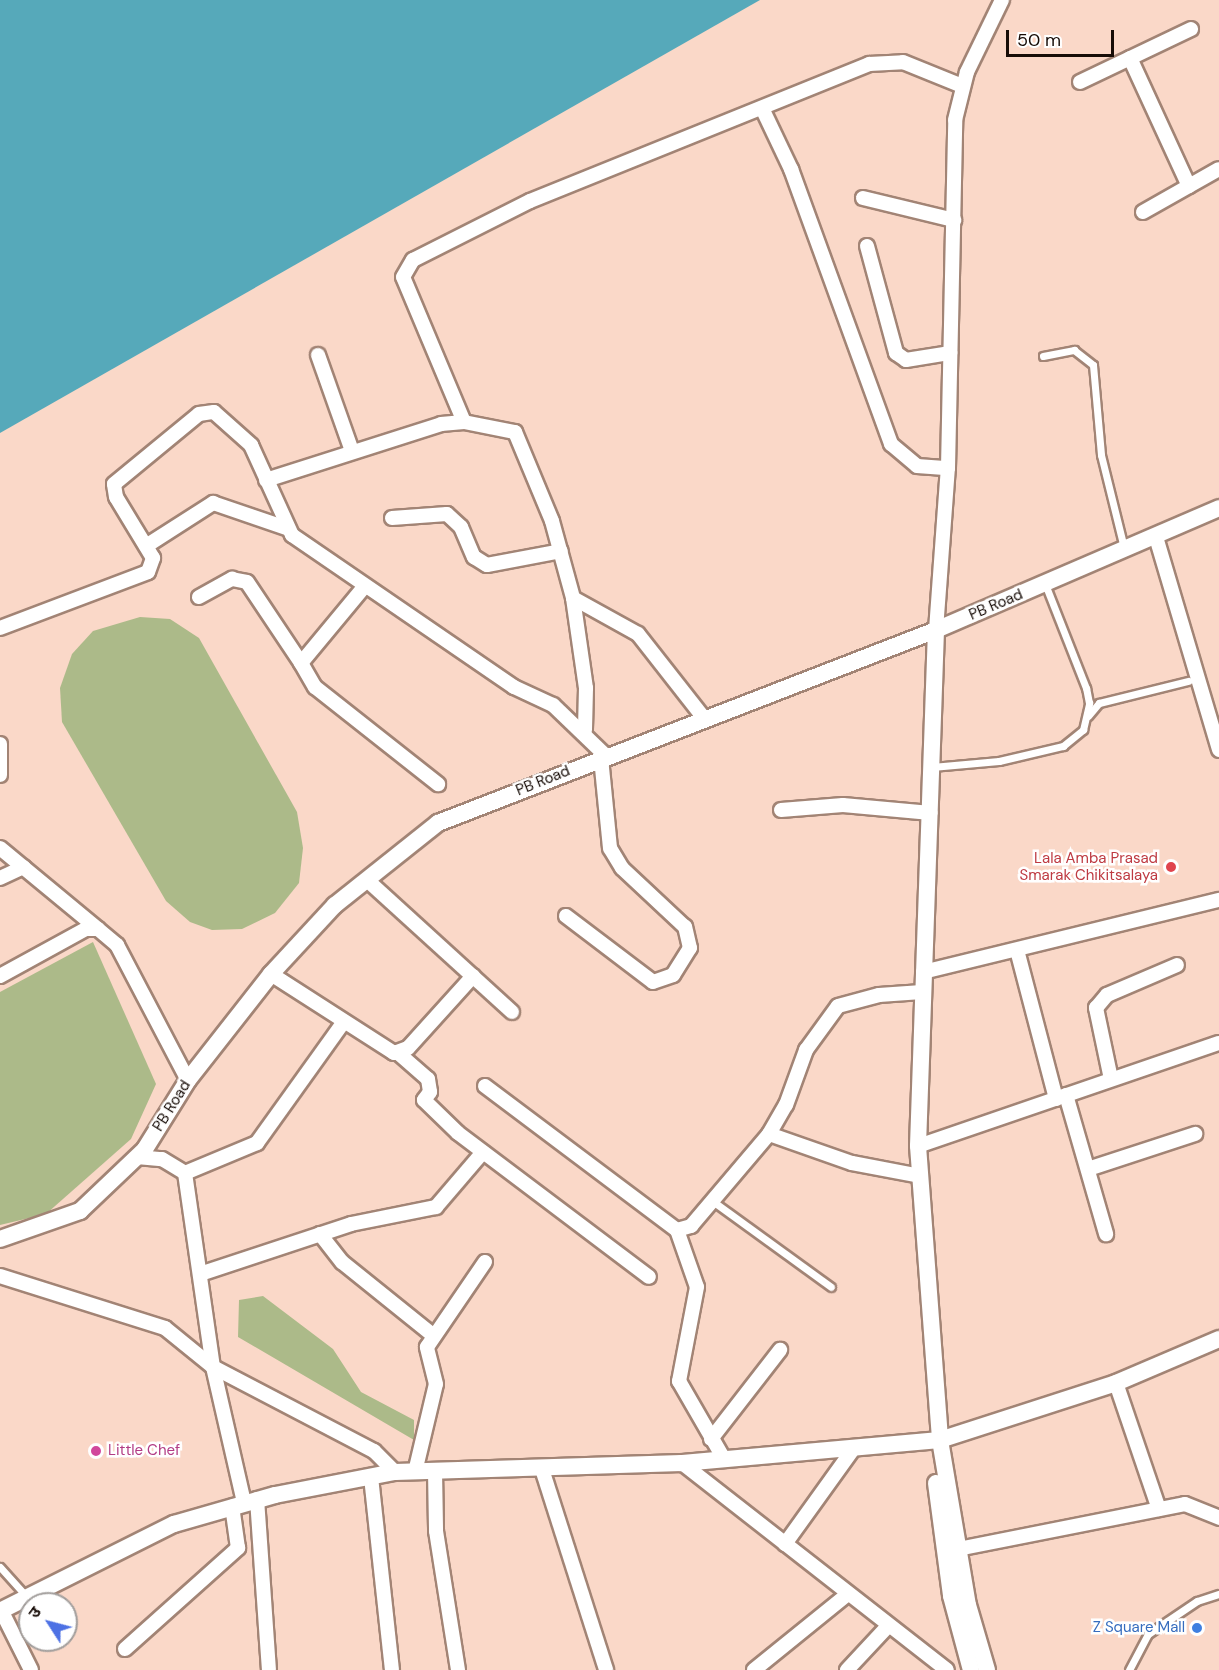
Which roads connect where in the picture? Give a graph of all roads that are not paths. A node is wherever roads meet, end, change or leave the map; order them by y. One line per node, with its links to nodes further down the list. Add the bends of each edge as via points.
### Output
1 (1002, 0): 5 (street)
2 (1191, 29): 3 (street)
3 (1130, 58): 4 (street); 8 (street)
4 (1080, 82)
5 (962, 86): 6 (street, via 921,68 886,61); 11 (street, via 953,148)
6 (762, 108): 16 (street, via 530,201 406,265 404,277); 18 (street, via 791,169 891,444 917,466)
7 (1219, 169): 8 (street)
8 (1189, 186): 10 (street)
9 (863, 198): 11 (street)
10 (1143, 212)
11 (954, 220): 13 (street)
12 (867, 246): 13 (street, via 896,353 906,360)
13 (950, 353): 18 (street)
14 (318, 355): 17 (street)
15 (1043, 356): 25 (lane, via 1074,350 1093,365 1101,455)
16 (464, 422): 17 (street); 26 (street, via 508,427 521,440)
17 (352, 451): 19 (street)
18 (948, 468): 32 (street)
19 (266, 480): 22 (street); 24 (street, via 243,436 214,412 199,414 114,484 116,497)
20 (1219, 508): 23 (street, PB Road)
21 (392, 518): 26 (street, via 447,514 461,527 474,557 487,565)
22 (286, 528): 24 (street, via 213,503); 28 (street)
23 (1156, 537): 25 (street, PB Road); 39 (street)
24 (146, 546): 31 (street, via 152,567 140,578)
25 (1125, 550): 27 (street, PB Road)
26 (561, 551): 30 (street)
27 (1045, 584): 32 (street, PB Road); 35 (lane, via 1086,688)
28 (365, 586): 33 (street); 37 (street)
29 (199, 597): 33 (street, via 232,579 247,582)
30 (573, 598): 36 (street, via 638,634); 37 (street, via 586,688)
31 (0, 628)
32 (936, 630): 36 (street, PB Road); 41 (street)
33 (301, 663): 43 (street, via 315,687)
34 (1188, 681): 35 (lane, via 1099,703)
35 (1088, 716): 41 (lane, via 1083,730 1063,746 999,761)
36 (703, 717): 40 (street, PB Road)
37 (585, 730): 40 (street)
38 (0, 744): 42 (street)
39 (1219, 750)
40 (604, 757): 49 (street, PB Road, via 438,823); 51 (street, via 610,848 622,868 685,927 690,948 673,975 653,982)
41 (932, 767): 45 (street)
42 (0, 775)
43 (438, 784)
44 (781, 810): 45 (street, via 843,805)
45 (931, 813): 55 (street)
46 (0, 848): 47 (street)
47 (24, 867): 48 (street); 52 (street)
48 (0, 878)
49 (367, 880): 56 (street, PB Road); 58 (street)
50 (1219, 900): 53 (street)
51 (566, 916)
52 (98, 929): 57 (street, via 86,929); 65 (street, via 117,945)
53 (1017, 950): 55 (street); 67 (street)
54 (1177, 965): 64 (street, via 1107,995 1096,1008)
55 (923, 972): 59 (street)
56 (271, 974): 61 (street); 65 (street, PB Road)
57 (0, 976)
58 (473, 976): 60 (street); 63 (street)
59 (922, 992): 68 (street, via 879,995 838,1006 806,1050 786,1105); 70 (street)
60 (512, 1011)
61 (343, 1023): 63 (street, via 376,1046); 74 (street, via 257,1143)
62 (1219, 1043): 64 (street)
63 (397, 1052): 71 (street, via 428,1079 430,1092 424,1100)
64 (1111, 1079): 67 (street)
65 (188, 1080): 72 (street, PB Road)
66 (485, 1086): 77 (street)
67 (1061, 1097): 70 (street); 73 (street)
68 (768, 1134): 75 (street, via 852,1163); 76 (street)
69 (1196, 1134): 73 (street)
70 (918, 1146): 75 (street)
71 (483, 1152): 78 (street, via 436,1207); 84 (street)
72 (137, 1157): 74 (street, via 162,1159); 80 (street, PB Road, via 80,1211)
73 (1088, 1169): 79 (street)
74 (185, 1173): 82 (street)
75 (920, 1176): 92 (street)
76 (711, 1200): 77 (street, via 691,1226); 85 (lane)
77 (677, 1230): 91 (street, via 697,1287 679,1382)
78 (320, 1234): 82 (street); 86 (street, via 342,1262)
79 (1106, 1234)
80 (0, 1239)
81 (485, 1262): 86 (street)
82 (200, 1274): 89 (street)
83 (0, 1276): 89 (street, via 165,1328)
84 (649, 1277)
85 (831, 1287)
86 (434, 1335): 99 (street, via 427,1347 436,1384)
87 (1219, 1339): 90 (street)
88 (780, 1350): 91 (street)
89 (213, 1367): 98 (street, via 346,1434); 101 (street)
90 (1116, 1383): 92 (street); 102 (street)
91 (711, 1439): 94 (street)
92 (933, 1441): 93 (street); 105 (street); 123 (street, via 951,1596)
93 (854, 1448): 94 (street); 104 (street)
94 (724, 1459): 95 (street)
95 (682, 1463): 96 (street); 104 (street)
96 (542, 1470): 97 (street); 119 (street)
97 (435, 1471): 99 (street); 118 (street, via 436,1531)
98 (394, 1472): 99 (street); 100 (street)
99 (415, 1472)
100 (371, 1477): 101 (street); 117 (street)
101 (245, 1502): 108 (street, via 174,1524); 114 (street, via 238,1548); 116 (street)
102 (1159, 1509): 103 (street, via 1192,1505); 105 (street)
103 (1219, 1518)
104 (785, 1544): 109 (street)
105 (958, 1549): 124 (street)
106 (0, 1567): 107 (lane)
107 (22, 1592)
108 (31, 1592)
109 (848, 1594): 113 (street); 120 (street)
110 (1219, 1594): 125 (lane, via 1197,1601 1148,1634)
111 (18, 1599): 112 (street)
112 (1, 1610): 115 (street)
113 (888, 1626): 121 (street); 122 (street)
114 (124, 1649)
115 (31, 1670)
116 (269, 1670)
117 (392, 1670)
118 (458, 1670)
119 (606, 1670)
120 (754, 1670)
121 (847, 1670)
122 (947, 1670)
123 (971, 1670)
124 (987, 1670)
125 (1129, 1670)

